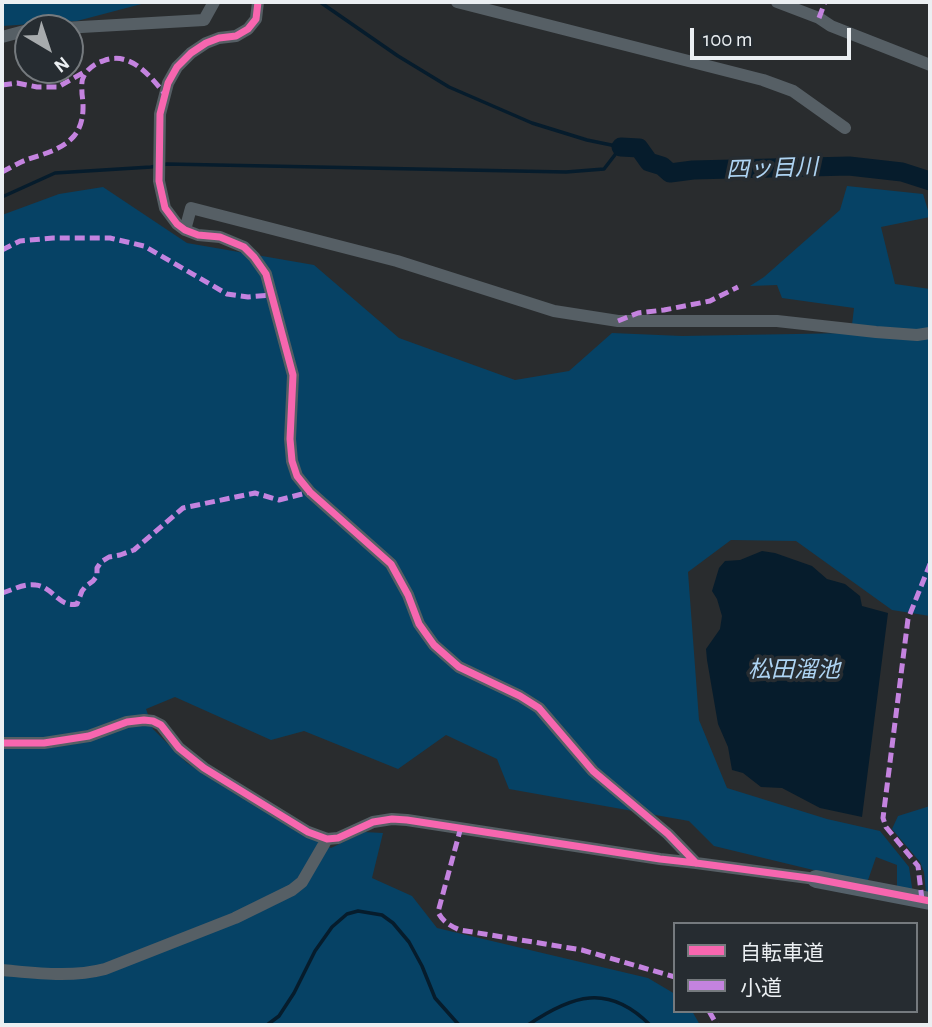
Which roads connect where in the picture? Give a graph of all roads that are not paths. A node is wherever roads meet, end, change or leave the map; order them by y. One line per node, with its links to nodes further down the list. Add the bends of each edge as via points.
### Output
1 (214, 2): 5 (street, via 204,20)
2 (258, 2): 8 (street, via 256,19 248,29 191,53 168,83 160,114 159,181 165,208)
3 (457, 2): 7 (street, via 763,80 793,90)
4 (777, 2): 6 (street)
5 (84, 27)
6 (930, 65)
7 (845, 128)
8 (185, 230): 9 (street, via 191,208 397,261 554,311 618,321 777,321); 12 (street, via 244,247 266,274 293,375 290,439 297,476 391,564 434,645 459,667 539,708 593,771)
9 (930, 333)
10 (2, 743): 11 (street, via 44,743 89,736 127,722 153,721 204,768)
11 (327, 839): 12 (street, via 373,822 407,820); 15 (street, via 302,882 235,918 87,974)
12 (696, 863): 13 (street)
13 (816, 879): 14 (street)
14 (930, 901)
15 (2, 970)

